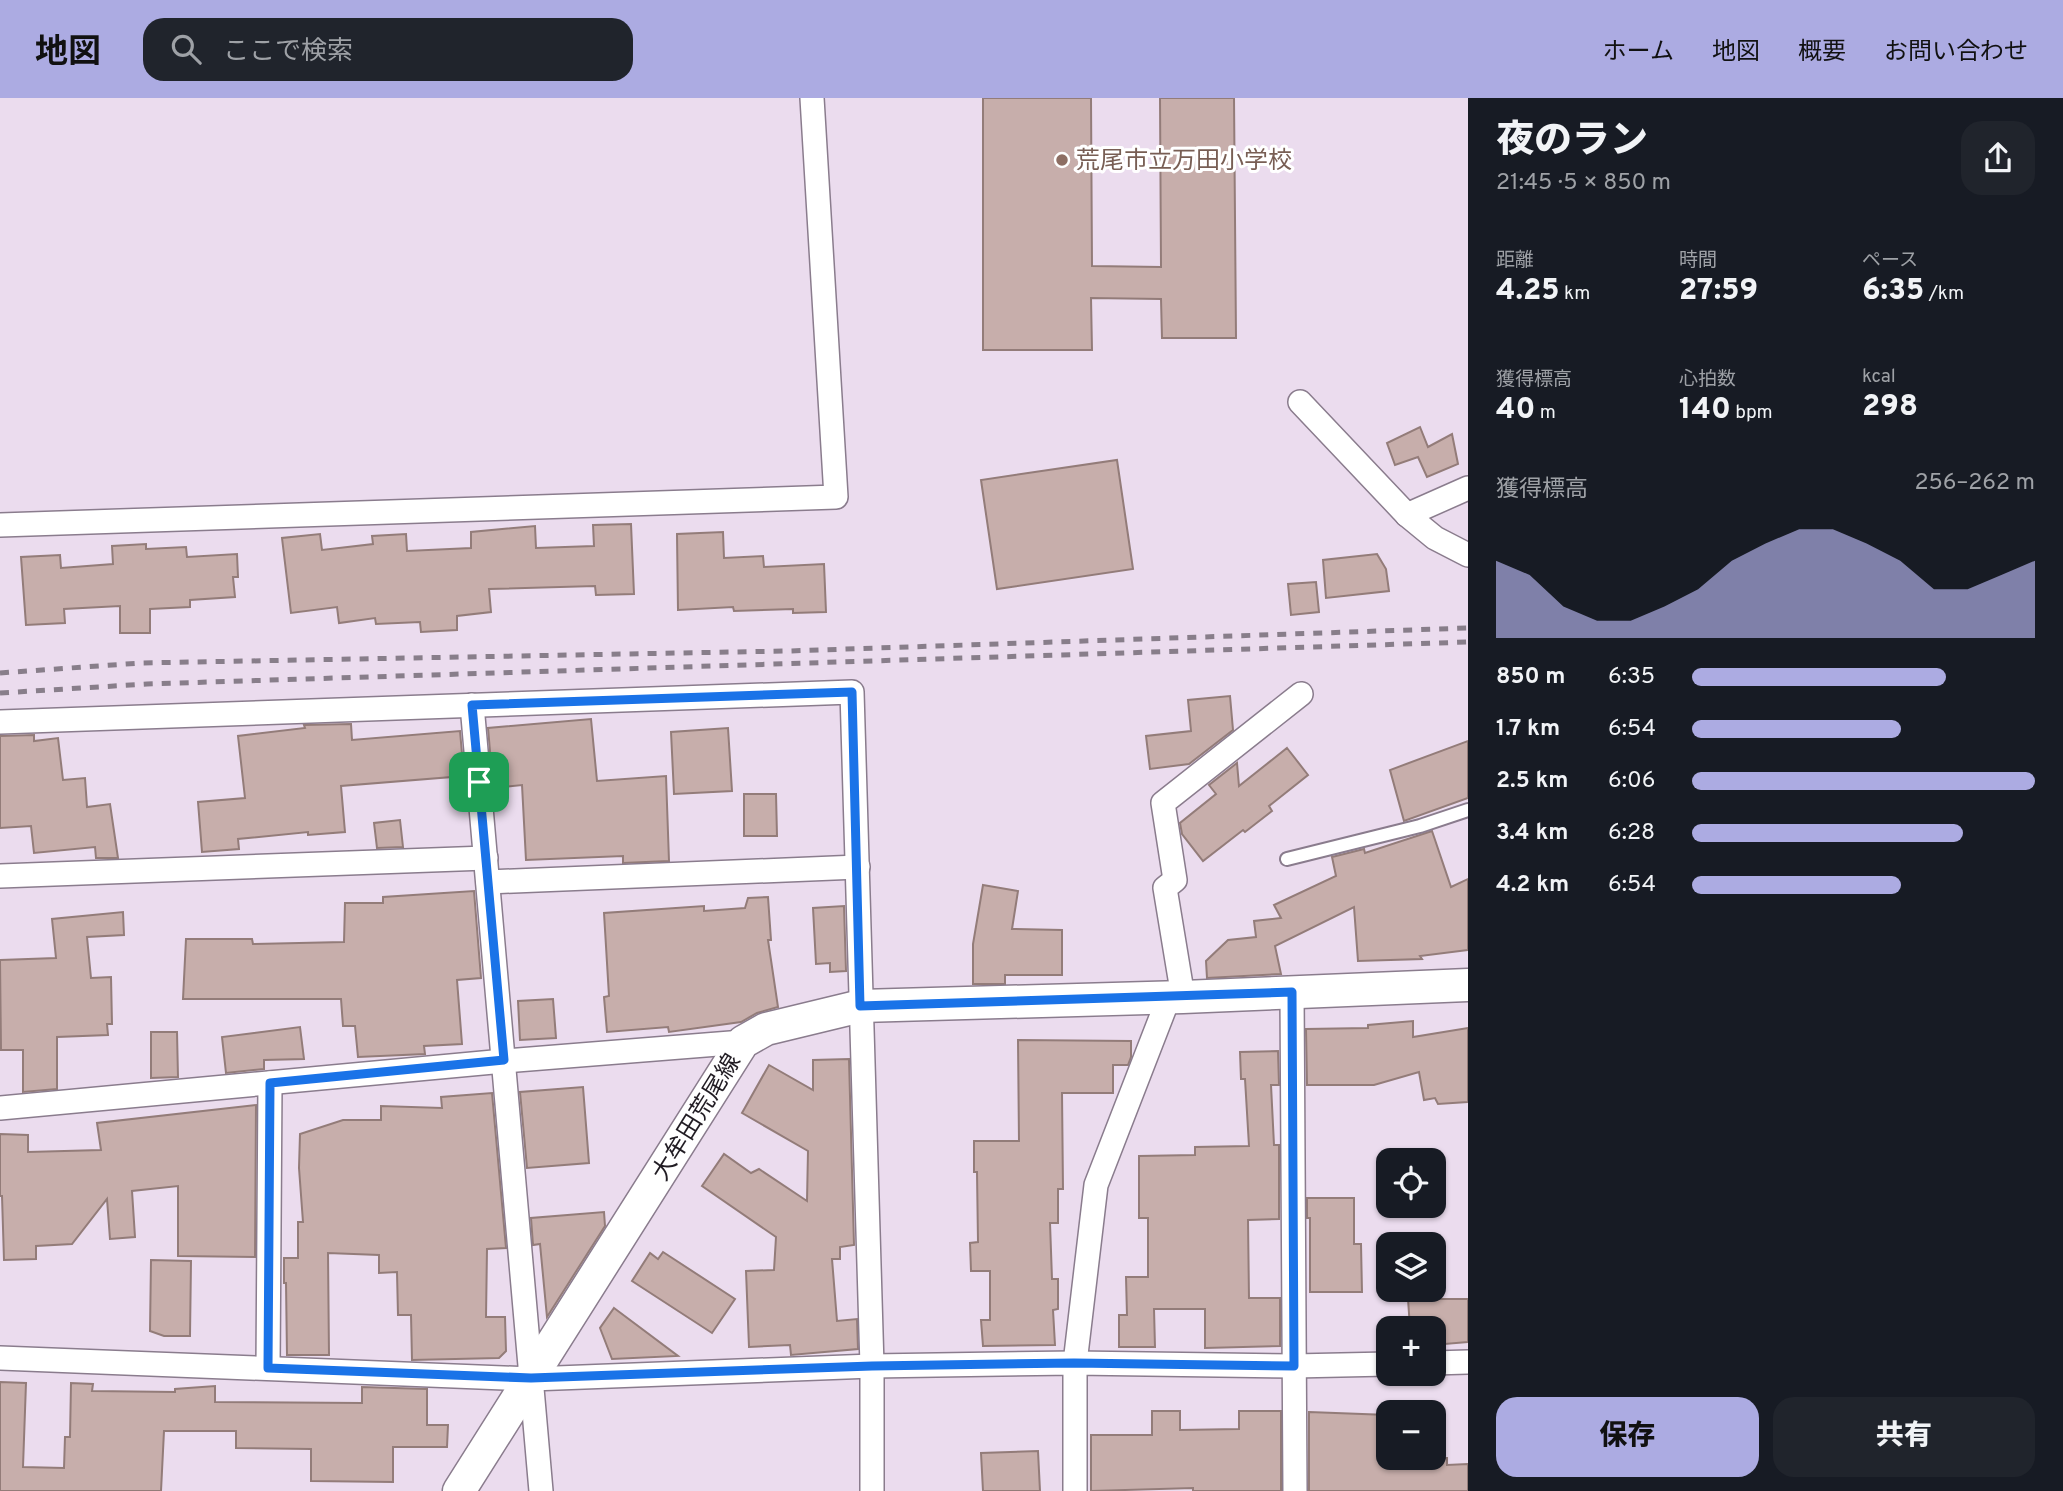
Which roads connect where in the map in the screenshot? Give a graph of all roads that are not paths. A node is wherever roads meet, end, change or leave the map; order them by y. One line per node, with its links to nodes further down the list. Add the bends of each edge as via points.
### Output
1 (812, 98): 5 (street, via 836,497)
2 (1300, 402): 4 (street)
3 (1468, 488): 4 (street)
4 (1407, 516): 6 (street)
5 (0, 525)
6 (1468, 555)
7 (1301, 694): 18 (street, via 1163,803 1175,880 1164,887)
8 (472, 705): 9 (street); 11 (street); 13 (street, via 852,692)
9 (0, 722)
10 (1468, 810): 12 (lane)
11 (486, 858): 14 (street); 15 (street)
12 (1287, 859)
13 (858, 867): 15 (street); 19 (street)
14 (0, 876)
15 (488, 882): 21 (street)
16 (1468, 985): 17 (main road, 大牟田荒尾線)
17 (1292, 992): 18 (main road, 大牟田荒尾線); 30 (street)
18 (1176, 997): 19 (main road, 大牟田荒尾線); 26 (street, via 1096,1185)
19 (860, 1006): 20 (main road, 大牟田荒尾線, via 766,1029); 29 (street)
20 (743, 1042): 21 (street); 32 (main road, 大牟田荒尾線)
21 (504, 1060): 22 (street); 32 (street)
22 (270, 1083): 23 (street); 31 (street)
23 (0, 1108)
24 (0, 1358): 31 (street)
25 (1468, 1362): 27 (street)
26 (1074, 1363): 29 (street); 30 (street); 36 (street)
27 (1446, 1363)
28 (1376, 1364): 30 (street)
29 (872, 1366): 32 (street); 35 (street)
30 (1294, 1366): 37 (street)
31 (268, 1368): 32 (street)
32 (531, 1378): 33 (main road, 大牟田荒尾線); 34 (street)
33 (459, 1491)
34 (541, 1491)
35 (872, 1491)
36 (1074, 1491)
37 (1295, 1491)

